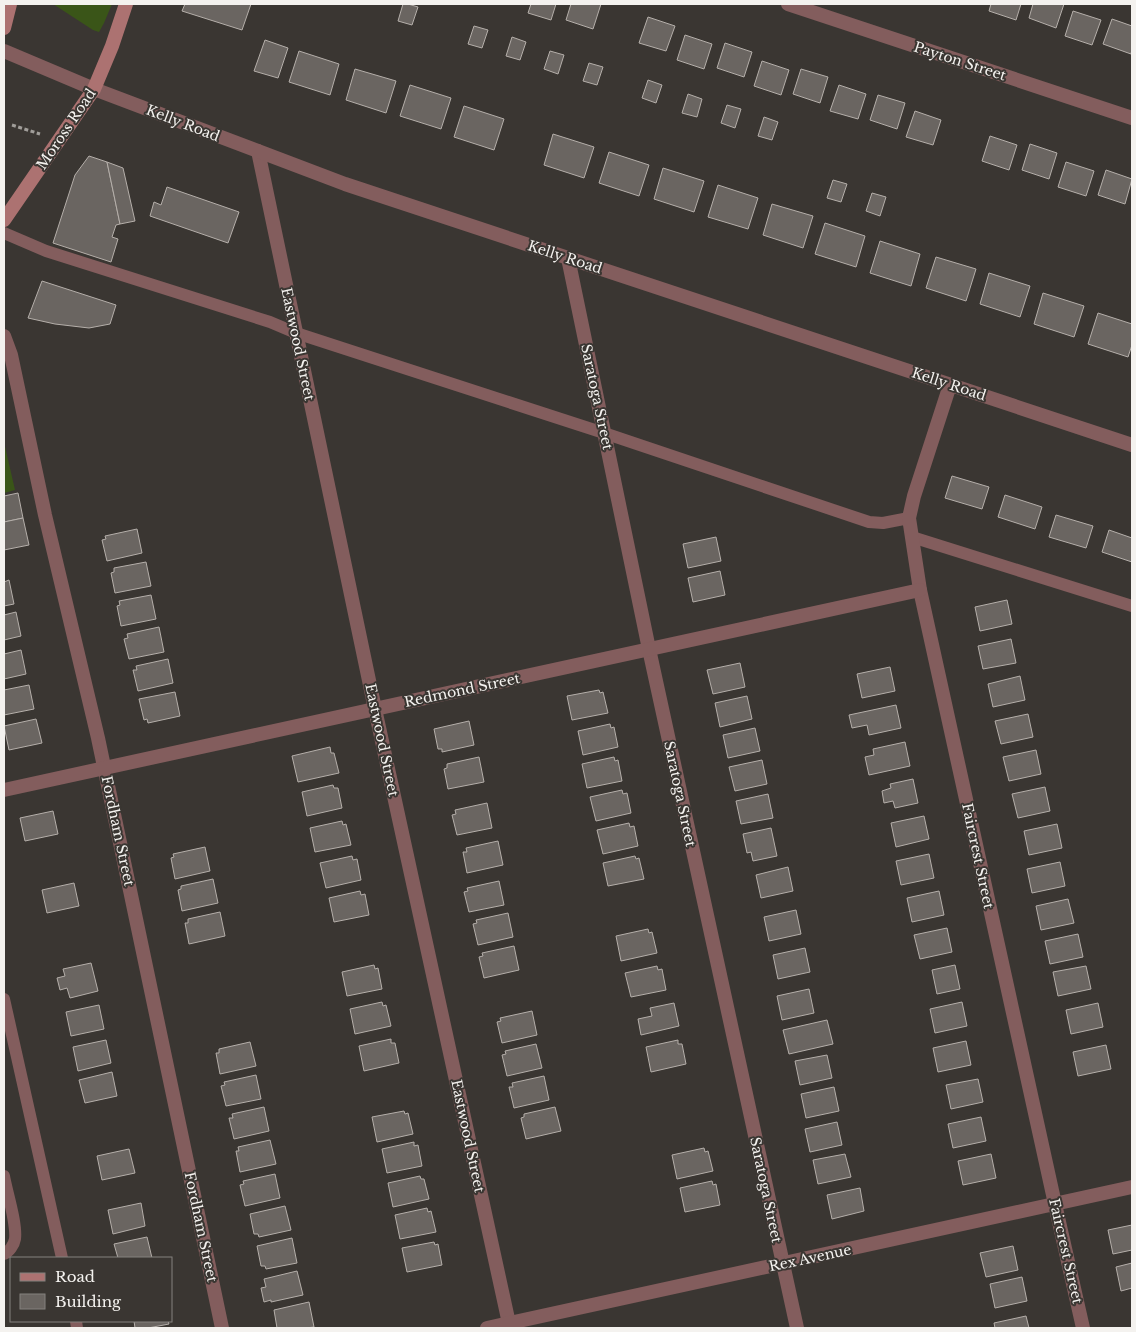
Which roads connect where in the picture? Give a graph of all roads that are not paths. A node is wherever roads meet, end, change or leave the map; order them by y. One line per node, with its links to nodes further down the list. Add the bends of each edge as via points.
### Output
1 (10, 4): 4 (main road)
2 (126, 4): 6 (main road, Moross Road)
3 (788, 4): 7 (street, Payton Street)
4 (4, 28)
5 (4, 52): 6 (street, Kelly Road)
6 (94, 89): 8 (street, Kelly Road); 9 (main road, Moross Road)
7 (1132, 118)
8 (258, 151): 11 (street, Kelly Road, via 345,184); 12 (street, Eastwood Street)
9 (4, 220)
10 (4, 233): 12 (lane, via 46,251)
11 (568, 258): 14 (street, Kelly Road); 15 (street, Saratoga Street)
12 (296, 333): 15 (lane); 22 (street, Eastwood Street)
13 (4, 336): 23 (street, Fordham Street, via 12,355 45,515)
14 (950, 385): 16 (street, Kelly Road); 17 (street, Faircrest Street)
15 (604, 433): 17 (lane, via 869,522); 21 (street, Saratoga Street)
16 (1132, 445)
17 (909, 518): 18 (street, Faircrest Street)
18 (912, 537): 19 (street, Faircrest Street); 20 (lane)
19 (920, 590): 21 (street, Redmond Street); 28 (street, Faircrest Street)
20 (1132, 606)
21 (649, 650): 22 (street, Redmond Street); 31 (street, Saratoga Street)
22 (375, 709): 23 (street, Redmond Street); 32 (street, Eastwood Street)
23 (104, 768): 24 (street, Redmond Street); 33 (street, Fordham Street)
24 (4, 790)
25 (4, 999): 30 (lane)
26 (4, 1176): 29 (lane, via 15,1240)
27 (1132, 1187): 28 (street, Rex Avenue)
28 (1055, 1204): 31 (street, Rex Avenue); 36 (street, Faircrest Street)
29 (4, 1254)
30 (62, 1257)
31 (782, 1264): 32 (street, Rex Avenue); 35 (street, Saratoga Street)
32 (510, 1326): 34 (street, Rex Avenue)
33 (222, 1328)
34 (487, 1328)
35 (797, 1328)
36 (1084, 1328)

